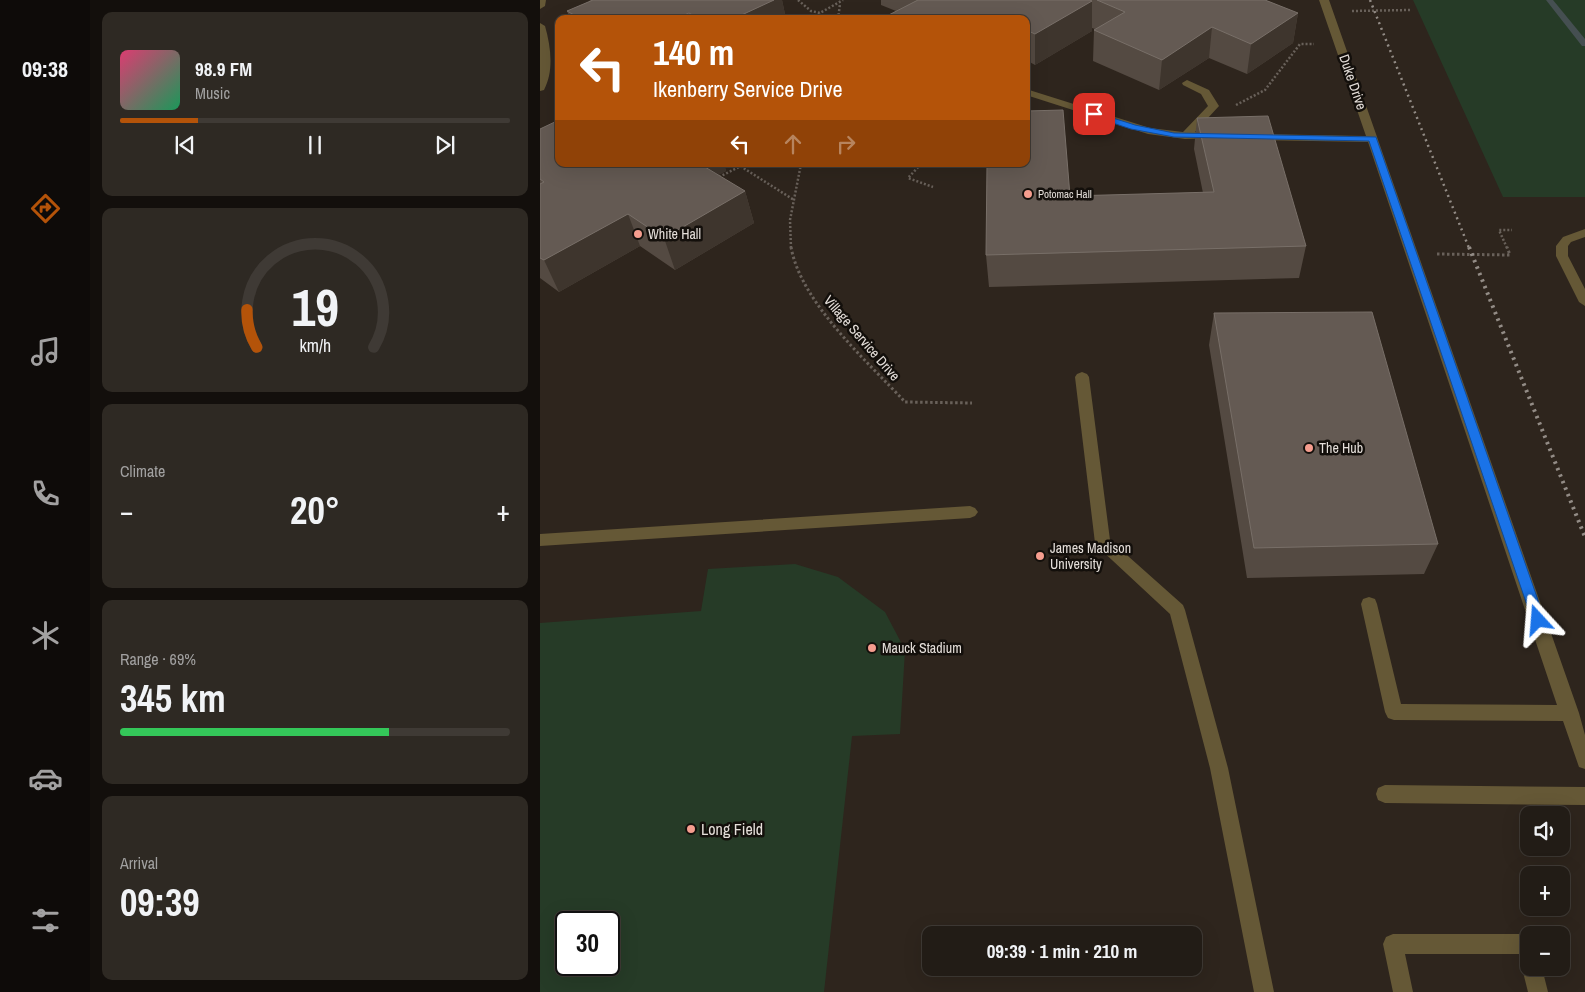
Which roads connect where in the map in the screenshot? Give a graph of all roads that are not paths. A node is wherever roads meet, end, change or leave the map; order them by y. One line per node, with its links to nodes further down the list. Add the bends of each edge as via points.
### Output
1 (542, 0): 3 (street)
2 (1326, 5): 11 (street, Duke Drive)
3 (540, 6)
4 (540, 26): 6 (street, via 546,48)
5 (1187, 83): 8 (street, via 1205,92 1214,106)
6 (540, 88)
7 (1030, 93): 8 (street, via 1134,127)
8 (1185, 136): 9 (street)
9 (1224, 136)
10 (1243, 137): 11 (street)
11 (1373, 139): 18 (street, Duke Drive)
12 (1585, 233): 13 (street, via 1570,237 1561,250)
13 (1585, 302)
14 (1082, 377): 24 (street, via 1103,543 1177,610 1219,768)
15 (970, 512): 16 (street)
16 (540, 540)
17 (1369, 604): 18 (street, via 1394,712)
18 (1570, 713): 19 (street, Duke Drive)
19 (1585, 761)
20 (1385, 794): 21 (street)
21 (1585, 796)
22 (1520, 944): 25 (street, via 1393,944)
23 (1534, 976): 26 (street)
24 (1264, 992)
25 (1403, 992)
26 (1538, 992)

